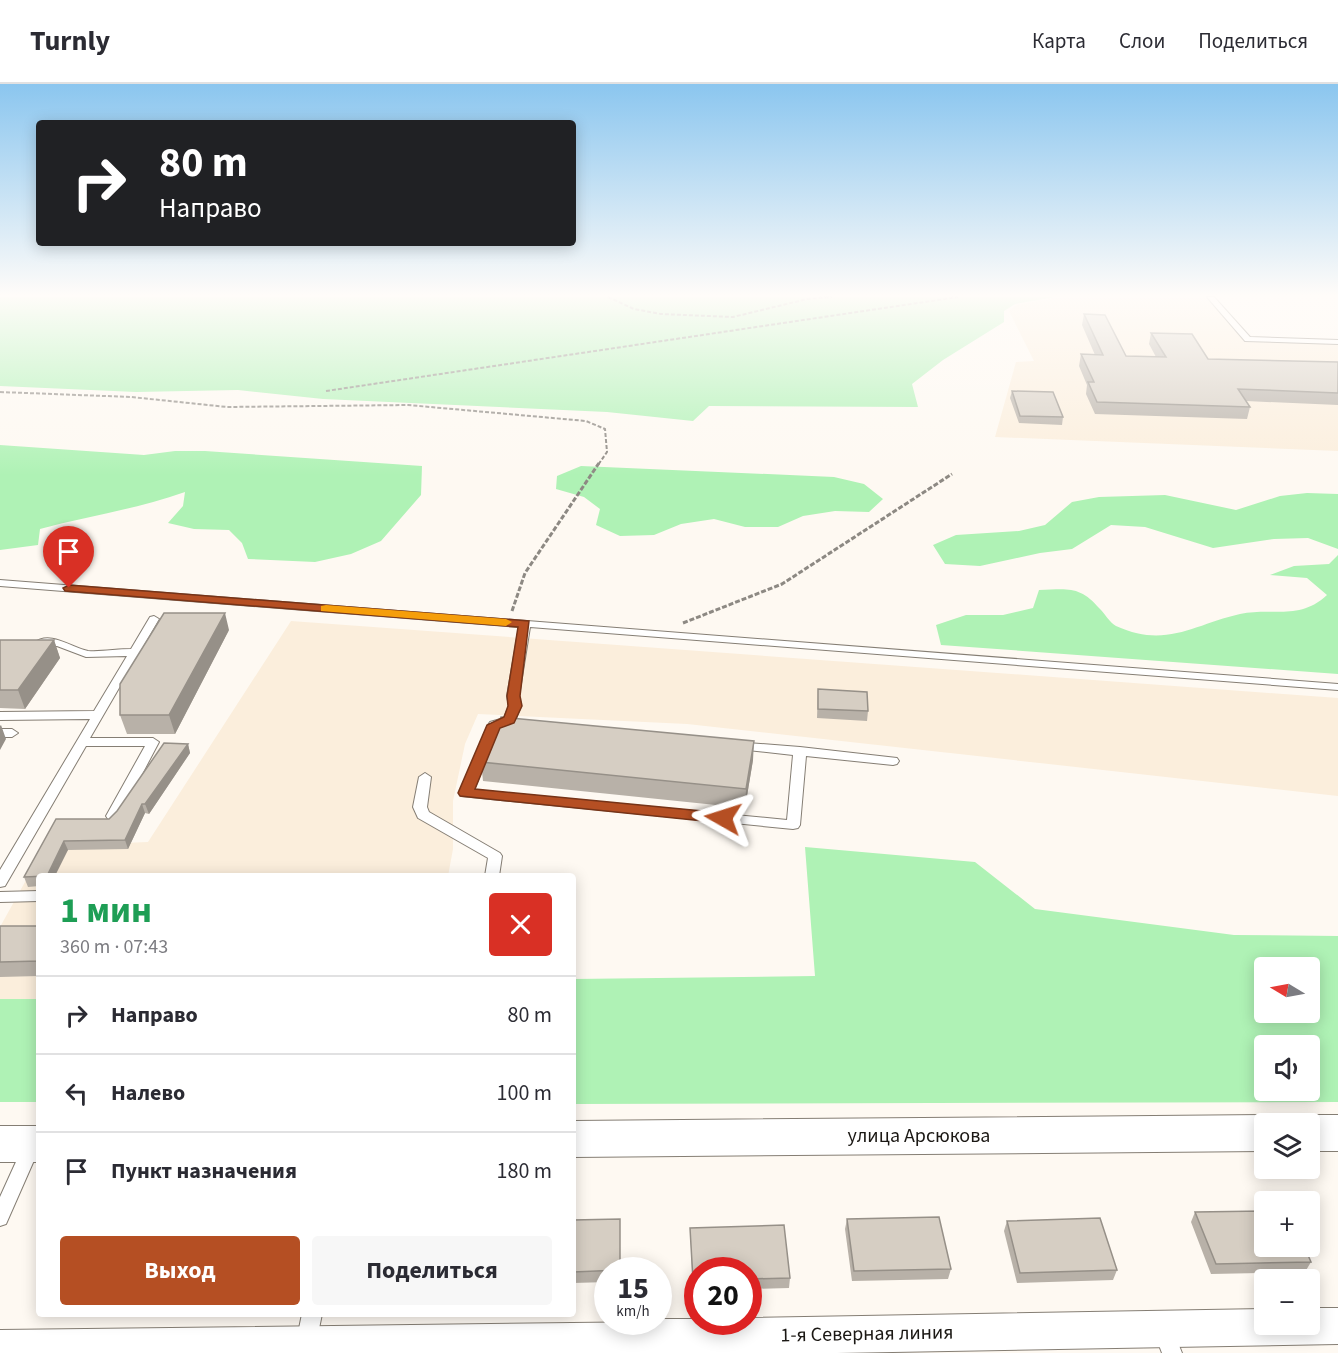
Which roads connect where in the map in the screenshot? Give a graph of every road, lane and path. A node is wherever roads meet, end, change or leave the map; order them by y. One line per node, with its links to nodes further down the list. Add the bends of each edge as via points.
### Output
1 (560, 356): 2 (path)
2 (326, 391)
3 (0, 392): 7 (path, via 131,397 227,407 408,405 586,421 605,429 607,452 525,573)
4 (952, 474): 9 (path, via 782,584)
5 (0, 583): 7 (lane)
6 (154, 619): 11 (lane)
7 (508, 622): 8 (lane)
8 (525, 624): 9 (lane); 15 (lane)
9 (654, 634): 12 (lane)
10 (23, 643): 11 (lane, via 58,643 86,654)
11 (134, 652): 13 (lane)
12 (1338, 687)
13 (98, 715): 14 (lane); 17 (lane)
14 (0, 716)
15 (510, 720): 16 (lane); 19 (lane, via 494,725 466,793 793,825)
16 (533, 723)
17 (82, 742): 22 (lane, via 153,742); 24 (lane)
18 (719, 743): 19 (lane)
19 (800, 752): 20 (lane)
20 (893, 761)
21 (425, 777): 23 (lane, via 420,807 423,815 495,856)
22 (113, 816)
23 (492, 873)
24 (0, 882)
25 (36, 896): 26 (lane)
26 (0, 897)
27 (1254, 1133): 30 (street, улица Арсюкова)
28 (1320, 1133): 29 (street)
29 (1338, 1133)
30 (576, 1139)
31 (24, 1144): 32 (lane)
32 (0, 1218)
33 (1338, 1326): 35 (street, 1-я Северная линия)
34 (308, 1337): 35 (street, 1-я Северная линия); 36 (street, 1-я Северная линия)
35 (1167, 1341)
36 (0, 1349)

